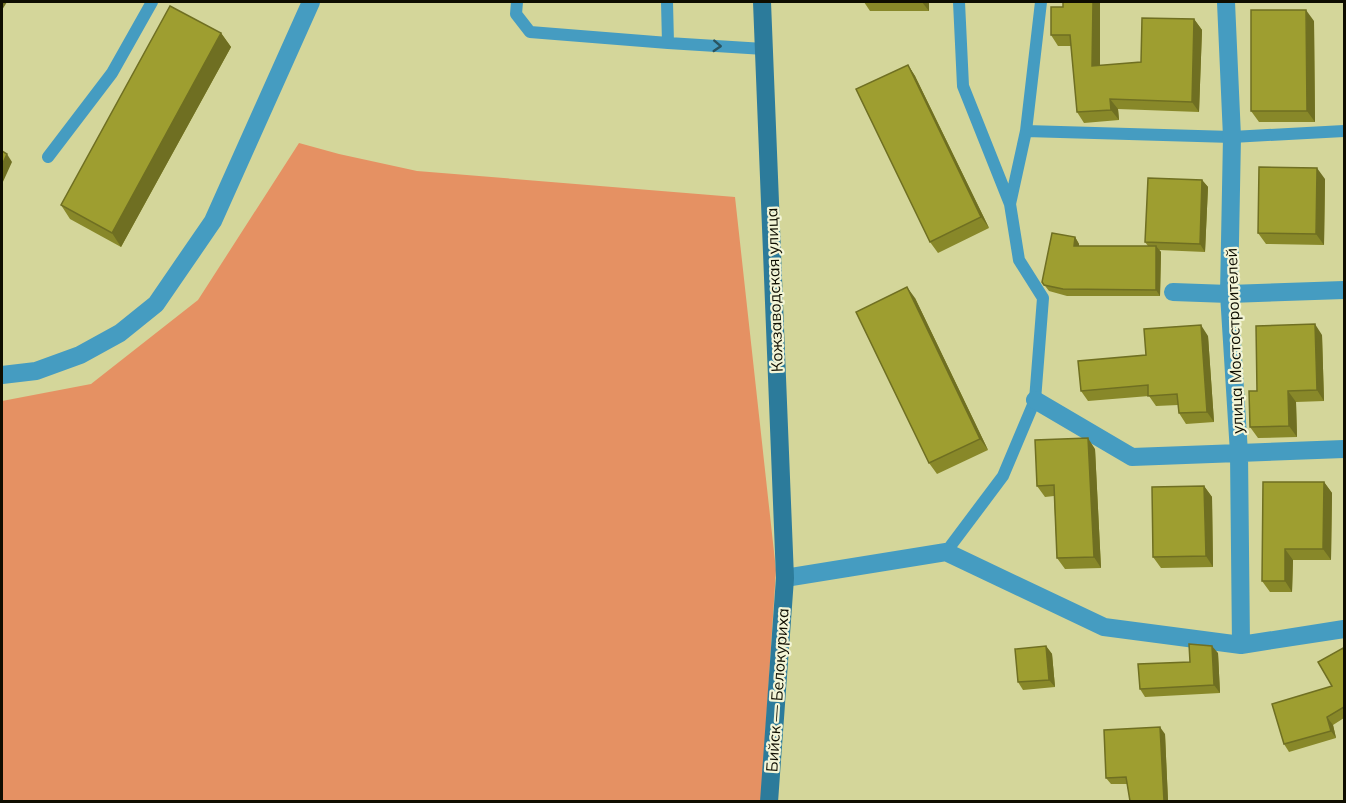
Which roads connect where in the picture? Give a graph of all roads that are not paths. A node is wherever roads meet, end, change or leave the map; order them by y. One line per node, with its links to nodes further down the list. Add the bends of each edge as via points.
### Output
1 (152, 2): 14 (lane, via 112,73)
2 (312, 2): 19 (street, via 213,221 156,304 120,333 80,355 36,371)
3 (517, 2): 9 (lane, via 516,14 530,32)
4 (667, 2): 9 (lane)
5 (762, 2): 10 (main road, Кожзаводская улица)
6 (959, 2): 15 (lane, via 963,86)
7 (1041, 2): 11 (lane)
8 (1226, 2): 13 (street, улица Мостостроителей)
9 (668, 43): 10 (lane, one-way to 10)
10 (765, 49): 24 (main road, Кожзаводская улица)
11 (1026, 131): 13 (lane); 15 (lane)
12 (1344, 131): 13 (lane)
13 (1232, 137): 18 (street, улица Мостостроителей)
14 (48, 157)
15 (1010, 204): 20 (lane, via 1019,260 1042,298)
16 (1344, 290): 18 (street)
17 (1173, 292): 18 (street)
18 (1229, 294): 22 (street, улица Мостостроителей)
19 (2, 375)
20 (1035, 400): 22 (street, via 1132,457); 23 (lane, via 1003,476)
21 (1344, 449): 22 (street)
22 (1239, 453): 26 (street, улица Мостостроителей)
23 (946, 552): 24 (street); 26 (street, via 1104,627)
24 (785, 578): 27 (main road, Бийск — Белокуриха)
25 (1344, 629): 26 (street)
26 (1241, 645)
27 (769, 801)

